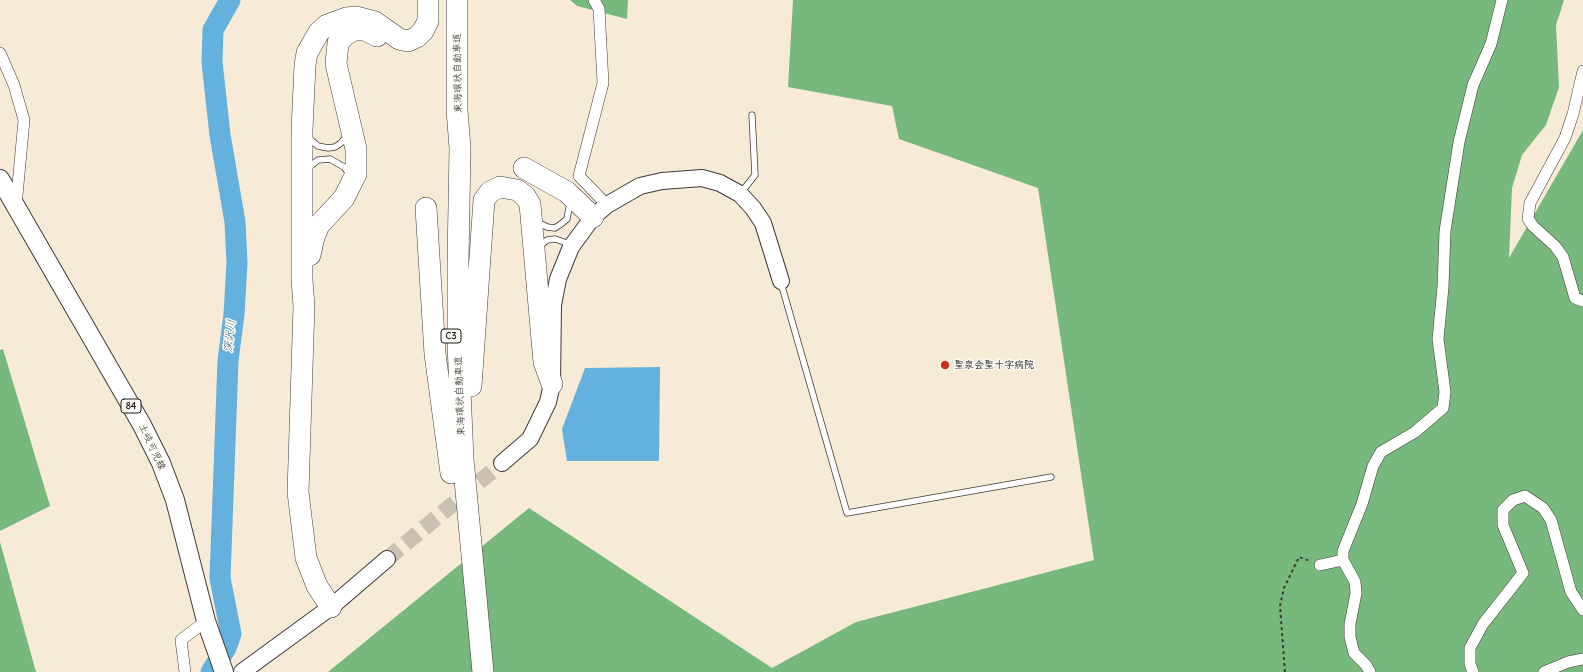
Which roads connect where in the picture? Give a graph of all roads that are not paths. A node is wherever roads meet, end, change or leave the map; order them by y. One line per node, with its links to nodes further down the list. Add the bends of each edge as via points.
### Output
1 (428, 0): 11 (highway, via 428,21 423,31 417,37 408,40 399,39 375,22 356,17 336,20 319,32 307,53)
2 (448, 0): 33 (highway, 東海環状自動車道 / C3, via 450,316 460,544)
3 (457, 0): 33 (highway, 東海環状自動車道 / C3, via 460,148 458,344)
4 (594, 0): 20 (street, via 600,9 603,83 579,176)
5 (1502, 0): 31 (street, via 1491,44 1473,85 1461,135 1445,231 1438,338 1445,392 1443,408 1415,432 1381,452 1373,466 1362,504 1343,551)
6 (392, 51): 10 (highway, via 376,35 365,30 354,30 338,43 336,64)
7 (0, 53): 18 (street, via 14,84 24,120)
8 (1583, 71): 25 (street, via 1565,138 1530,202 1528,219 1563,257 1575,298)
9 (752, 115): 17 (lane, via 755,175)
10 (351, 125): 11 (lane, via 341,143 328,148 310,141); 15 (highway, via 357,162 356,174)
11 (302, 130): 13 (highway)
12 (524, 168): 16 (highway)
13 (304, 174): 15 (lane, via 318,160 330,159 344,167 349,175); 26 (highway)
14 (0, 179): 18 (main road, 土岐可児線 / 84)
15 (350, 188): 26 (highway, via 319,226 314,237)
16 (567, 192): 20 (highway); 21 (lane, via 570,210 567,219 561,224 555,228 547,227)
17 (740, 194): 20 (street, via 720,183 702,178 684,178 640,186); 24 (street, via 763,223)
18 (16, 206): 36 (main road, 土岐可児線 / 84, via 142,425 161,464 175,500)
19 (426, 208): 33 (highway, via 435,354 451,469 458,551)
20 (600, 211): 22 (street)
21 (532, 219): 23 (highway); 33 (highway, via 530,204 517,190 500,187 490,192 484,200 470,408 471,492 479,591)
22 (571, 246): 23 (lane, via 555,239 547,240); 27 (street, via 558,279 553,305)
23 (535, 252): 27 (highway, via 544,362)
24 (781, 281): 29 (lane, via 847,514)
25 (1583, 301)
26 (304, 306): 34 (highway, via 298,492 301,529 309,565 317,586)
27 (552, 384): 28 (street, via 548,402 530,439)
28 (502, 464)
29 (1051, 477)
30 (387, 559): 34 (street)
31 (1343, 560): 32 (street); 43 (street, via 1355,582 1356,593 1350,637 1354,653)
32 (1320, 565)
33 (472, 606): 41 (highway, 東海環状自動車道 / C3); 42 (highway, 東海環状自動車道 / C3)
34 (330, 607): 40 (street)
35 (1583, 610): 44 (street, via 1571,592 1551,520 1543,508 1525,496 1513,500 1503,510 1503,525 1523,573 1483,624 1470,648)
36 (206, 621): 38 (street, via 182,640); 39 (main road, 土岐可児線 / 84)
37 (1583, 659): 45 (street)
38 (185, 672)
39 (224, 672)
40 (242, 672)
41 (473, 672)
42 (483, 672)
43 (1370, 672)
44 (1473, 672)
45 (1544, 672)

